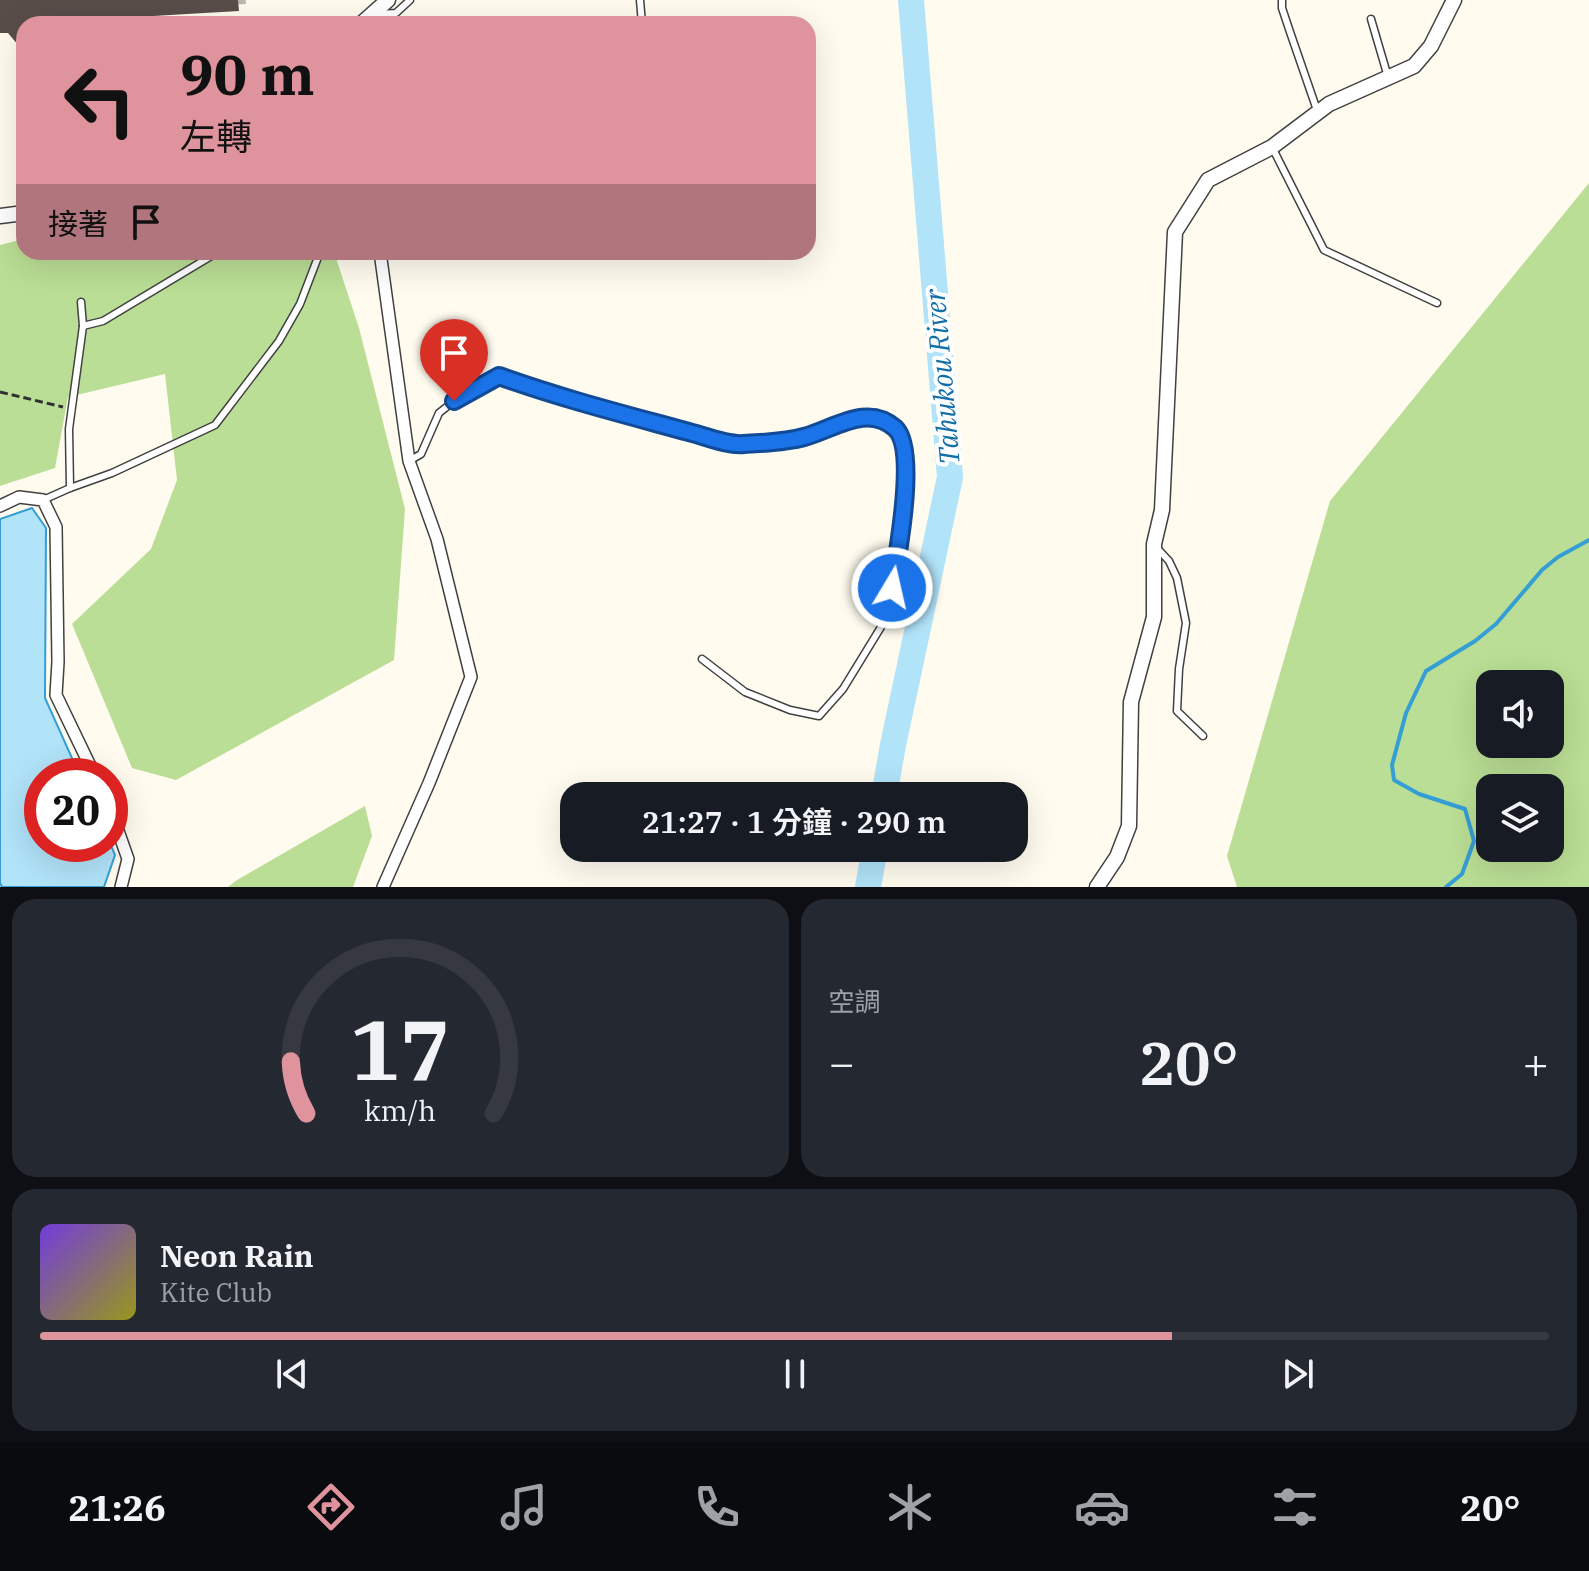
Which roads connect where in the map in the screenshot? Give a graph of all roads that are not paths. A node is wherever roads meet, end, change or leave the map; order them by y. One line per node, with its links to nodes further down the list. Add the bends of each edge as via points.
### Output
1 (388, 0): 5 (street)
2 (410, 0): 6 (lane)
3 (1282, 0): 9 (lane)
4 (1454, 0): 8 (street, via 1431,46 1414,66)
5 (373, 16)
6 (386, 16)
7 (1371, 19): 8 (lane)
8 (1389, 79): 9 (street)
9 (1318, 113): 10 (street)
10 (1272, 147): 15 (lane, via 1324,250); 21 (street, via 1208,180 1175,232 1162,510)
11 (205, 260): 16 (lane, via 103,321)
12 (317, 260): 18 (lane, via 279,341 215,425)
13 (381, 260): 17 (street)
14 (81, 302): 16 (lane)
15 (1437, 303)
16 (83, 326): 18 (lane, via 69,429)
17 (409, 461): 22 (lane, via 421,454 439,413 499,376 739,445 803,438 871,416 893,426 902,437 906,460 892,588 881,627 843,689 819,716 790,710 745,692); 27 (street, via 437,539 471,677)
18 (70, 488): 19 (lane)
19 (43, 500): 20 (street, via 19,497); 24 (street, via 56,527 56,695)
20 (0, 506)
21 (1154, 544): 23 (lane, via 1177,578 1186,623 1177,711); 28 (street, via 1154,617 1131,702 1129,826)
22 (702, 659)
23 (1203, 736)
24 (86, 758)
25 (127, 862): 26 (street)
26 (121, 887)
27 (383, 887)
28 (1097, 887)

